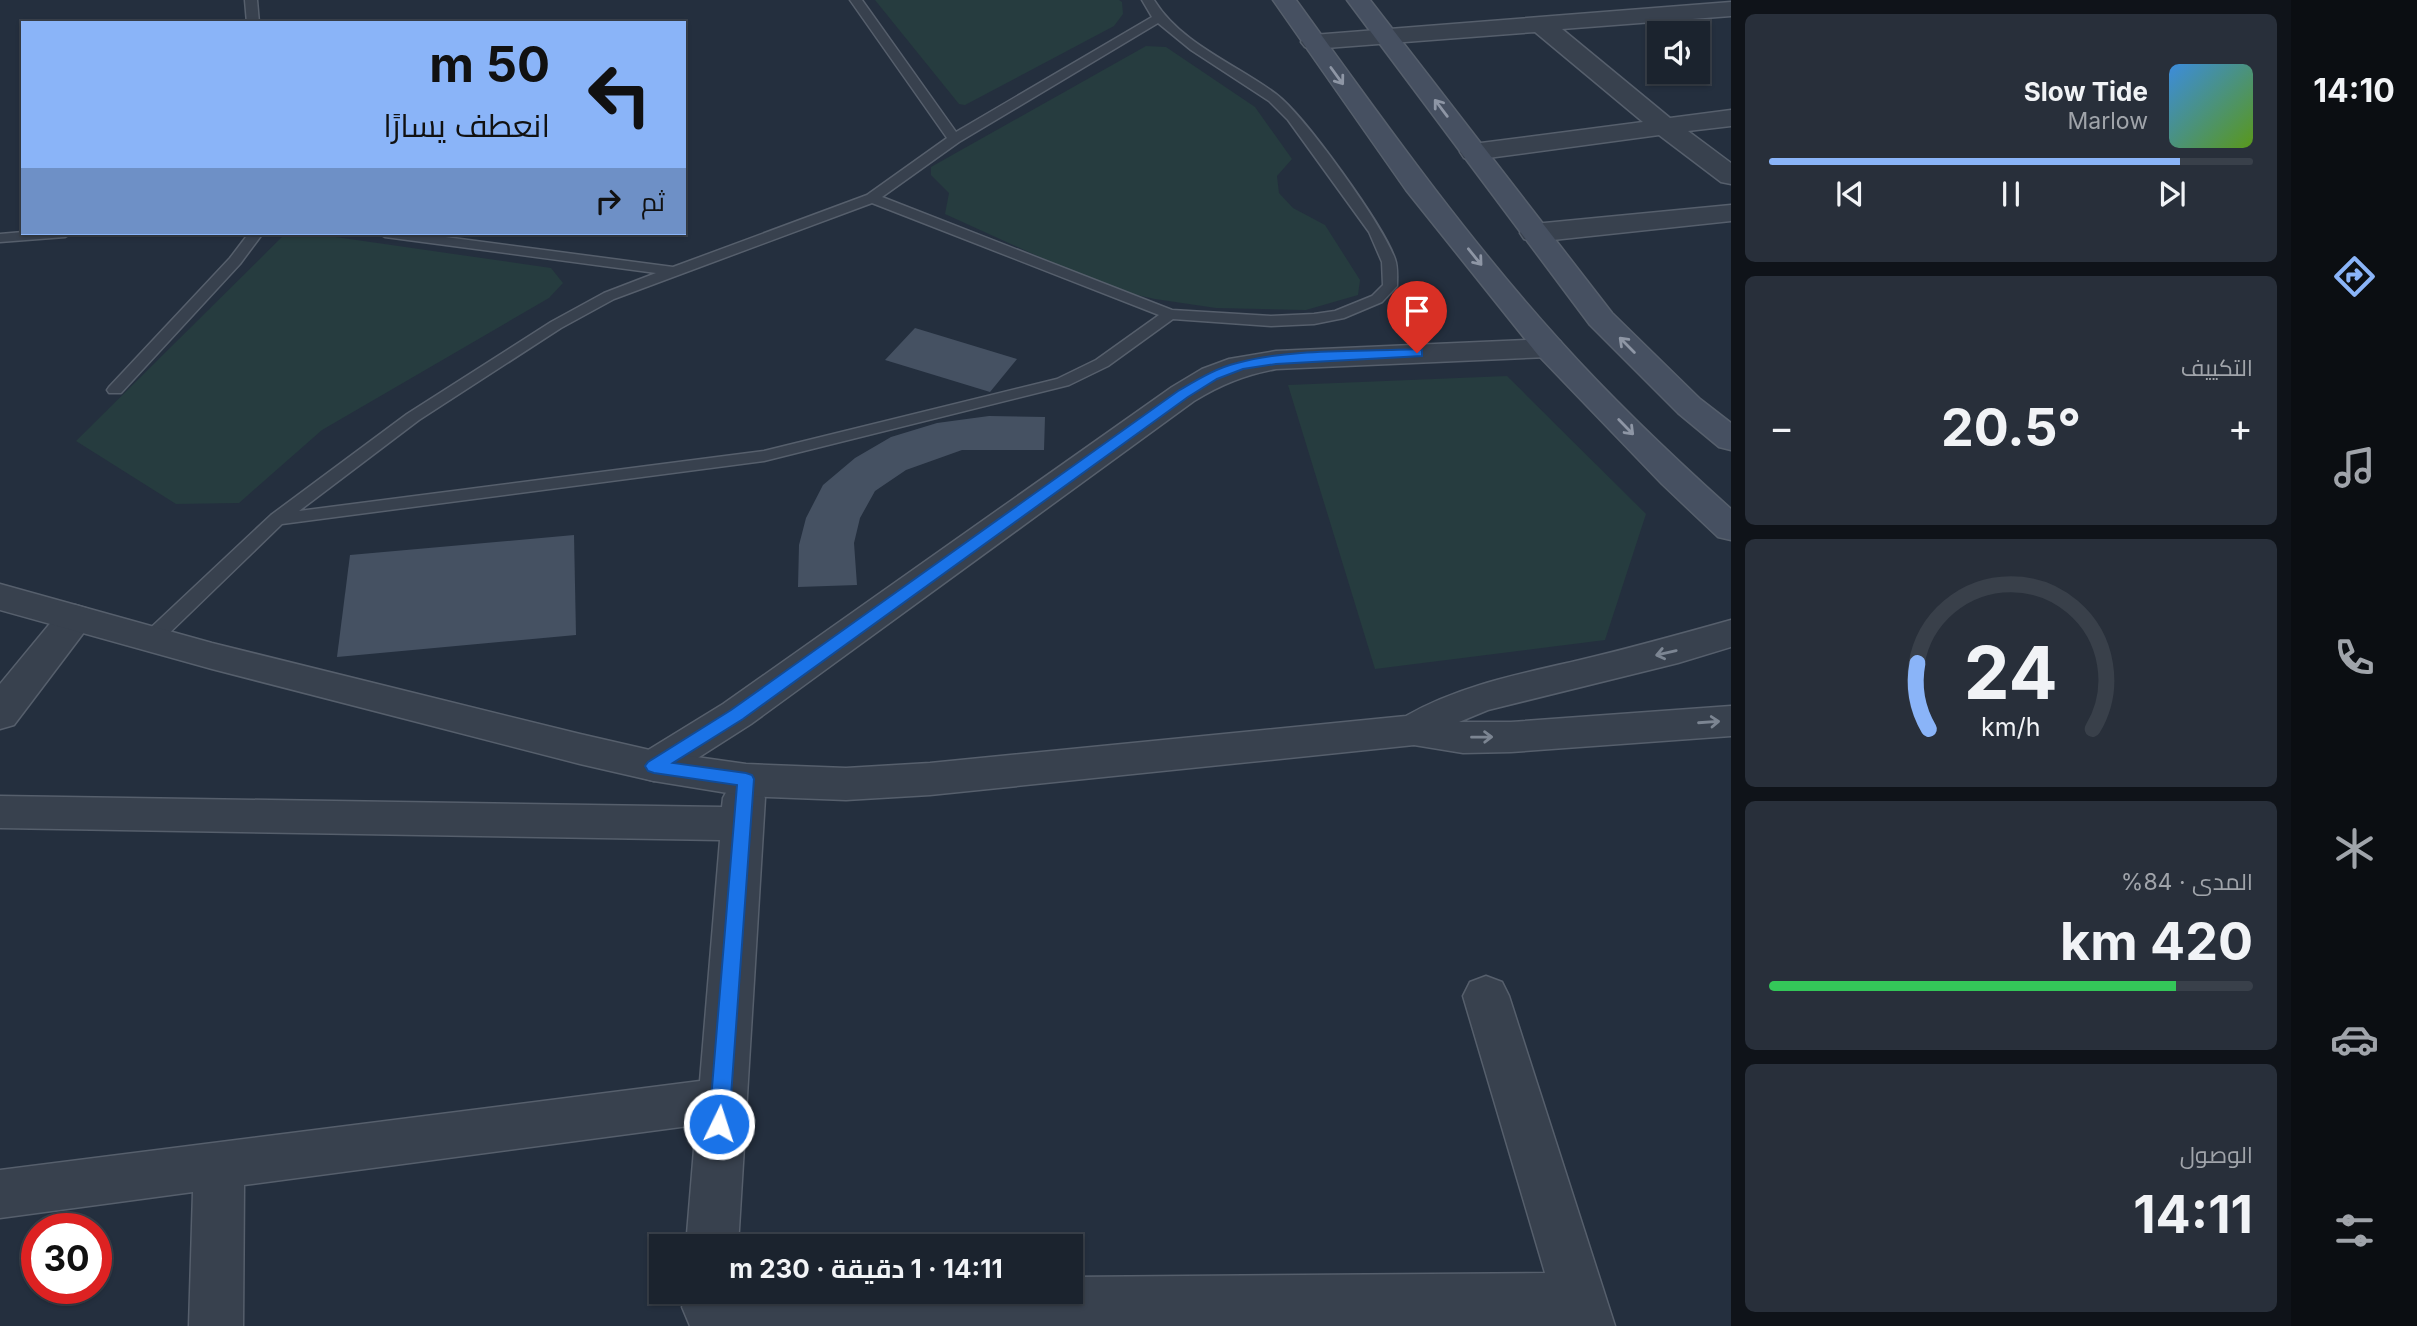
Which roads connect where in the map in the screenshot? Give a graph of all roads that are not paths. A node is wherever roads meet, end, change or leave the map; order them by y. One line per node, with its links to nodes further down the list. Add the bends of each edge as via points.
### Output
1 (251, 0): 8 (lane)
2 (856, 0): 14 (lane)
3 (1148, 0): 7 (lane)
4 (1284, 0): 11 (main road)
5 (1358, 0): 10 (main road)
6 (1731, 9): 9 (street)
7 (1159, 18): 14 (lane); 25 (lane, via 1293,117 1376,232 1389,262 1390,286 1377,299 1314,319)
8 (253, 21)
9 (1544, 26): 10 (street); 13 (street)
10 (1388, 37): 11 (street); 15 (main road, one-way to 10)
11 (1313, 43): 26 (main road, one-way to 26, via 1416,184)
12 (1731, 118): 13 (street)
13 (1665, 127): 15 (street); 16 (street)
14 (954, 139): 17 (lane)
15 (1473, 152): 19 (main road)
16 (1731, 176)
17 (872, 198): 24 (lane); 25 (lane)
18 (1731, 213): 19 (street)
19 (1534, 233): 28 (main road, one-way to 19, via 1689,406 1601,319)
20 (32, 235): 23 (lane)
21 (254, 235): 27 (lane)
22 (400, 235): 24 (lane)
23 (0, 237)
24 (673, 271): 29 (lane, via 609,296 556,325 413,417)
25 (1170, 314): 29 (lane, via 1102,363 1063,382 777,453)
26 (1549, 348): 30 (main road, one-way to 30); 38 (street, via 1300,358 1240,366 1213,376 737,714)
27 (116, 390)
28 (1731, 440)
29 (277, 519): 34 (lane)
30 (1731, 529)
31 (0, 597): 32 (street)
32 (75, 618): 34 (street); 35 (street)
33 (1731, 633): 37 (street, one-way to 37, via 1480,698)
34 (151, 639): 38 (street)
35 (0, 715)
36 (1731, 720): 37 (street, one-way to 36, via 1463,738 1511,737)
37 (1414, 730): 39 (street, via 930,779 846,784)
38 (654, 766): 39 (street)
39 (746, 779): 41 (street)
40 (0, 812): 41 (street)
41 (742, 824): 43 (street)
42 (1486, 996): 48 (street)
43 (721, 1100): 44 (street); 46 (street)
44 (219, 1164): 45 (street); 49 (street)
45 (0, 1194)
46 (713, 1234)
47 (709, 1308): 48 (street)
48 (1583, 1312)
49 (215, 1326)

